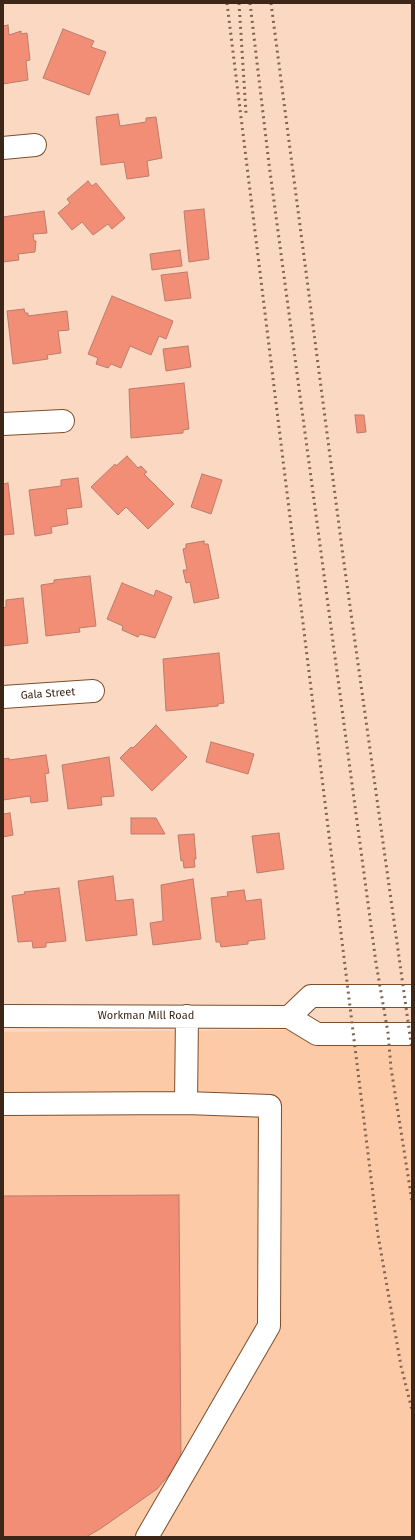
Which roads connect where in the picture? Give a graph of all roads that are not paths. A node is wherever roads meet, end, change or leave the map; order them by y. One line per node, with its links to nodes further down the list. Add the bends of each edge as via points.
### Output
1 (35, 145): 2 (street)
2 (3, 148)
3 (63, 421): 4 (street)
4 (3, 424)
5 (94, 691): 6 (street, Gala Street)
6 (3, 697)
7 (412, 996): 10 (street, via 312,996)
8 (3, 1016): 9 (street, Workman Mill Road)
9 (187, 1016): 10 (street, Workman Mill Road); 12 (street)
10 (289, 1017): 11 (street, via 317,1034)
11 (412, 1034)
12 (186, 1103): 13 (street); 14 (street, via 270,1106 268,1326)
13 (3, 1104)
14 (147, 1537)

